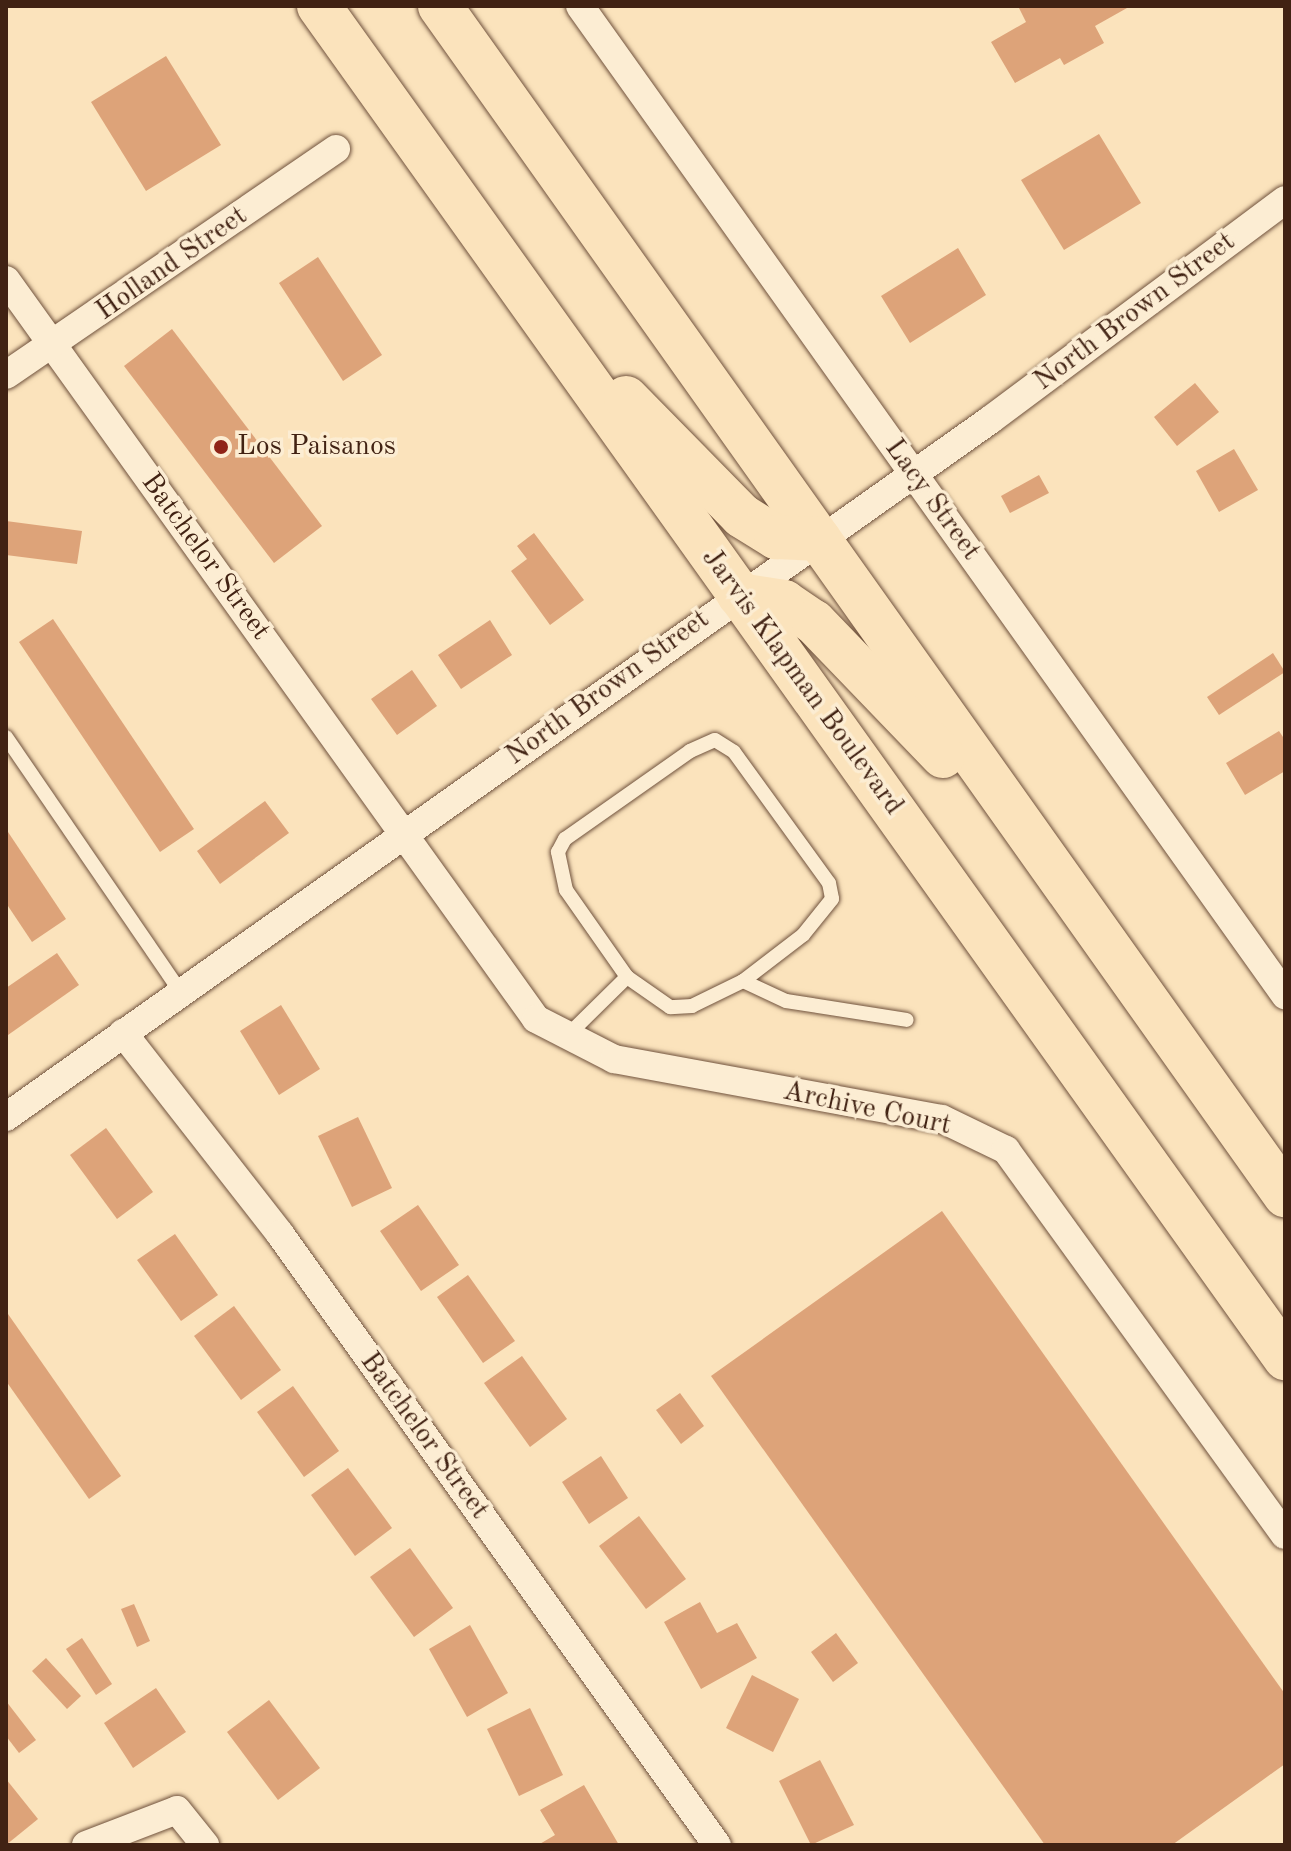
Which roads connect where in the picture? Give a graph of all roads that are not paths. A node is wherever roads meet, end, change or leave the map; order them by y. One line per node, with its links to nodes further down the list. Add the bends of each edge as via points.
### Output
1 (319, 6): 6 (highway, Jarvis Klapman Boulevard)
2 (440, 6): 11 (highway)
3 (580, 6): 10 (street, Lacy Street)
4 (336, 149): 8 (street, Holland Street)
5 (1285, 200): 10 (street, North Brown Street)
6 (515, 279): 11 (highway, via 742,516 776,537); 12 (highway, Jarvis Klapman Boulevard)
7 (6, 280): 8 (street, Batchelor Street)
8 (54, 347): 9 (street, Holland Street); 14 (street, Batchelor Street)
9 (6, 375)
10 (914, 474): 11 (street, North Brown Street); 19 (street, Lacy Street)
11 (819, 539): 12 (street, North Brown Street); 15 (highway)
12 (739, 595): 14 (street, North Brown Street); 15 (highway, via 784,602 826,632); 25 (highway, Jarvis Klapman Boulevard)
13 (6, 737): 18 (lane)
14 (406, 833): 18 (street, North Brown Street); 22 (street, Archive Court, via 536,1019)
15 (1084, 913): 24 (highway)
16 (627, 977): 17 (lane, via 670,1007 692,1006); 17 (lane, via 566,890 558,852 565,839 715,740 734,752 829,883 832,899 823,916); 22 (lane)
17 (743, 981): 20 (lane, via 786,1001)
18 (181, 993): 21 (street, North Brown Street)
19 (1285, 995)
20 (907, 1020)
21 (123, 1033): 23 (street, North Brown Street); 29 (street, Batchelor Street, via 280,1234)
22 (568, 1035): 26 (street, Archive Court, via 614,1059 942,1119 1006,1150)
23 (6, 1117)
24 (1285, 1195)
25 (1285, 1358)
26 (1285, 1535)
27 (86, 1845): 28 (street, via 177,1810)
28 (205, 1845)
29 (717, 1845)

